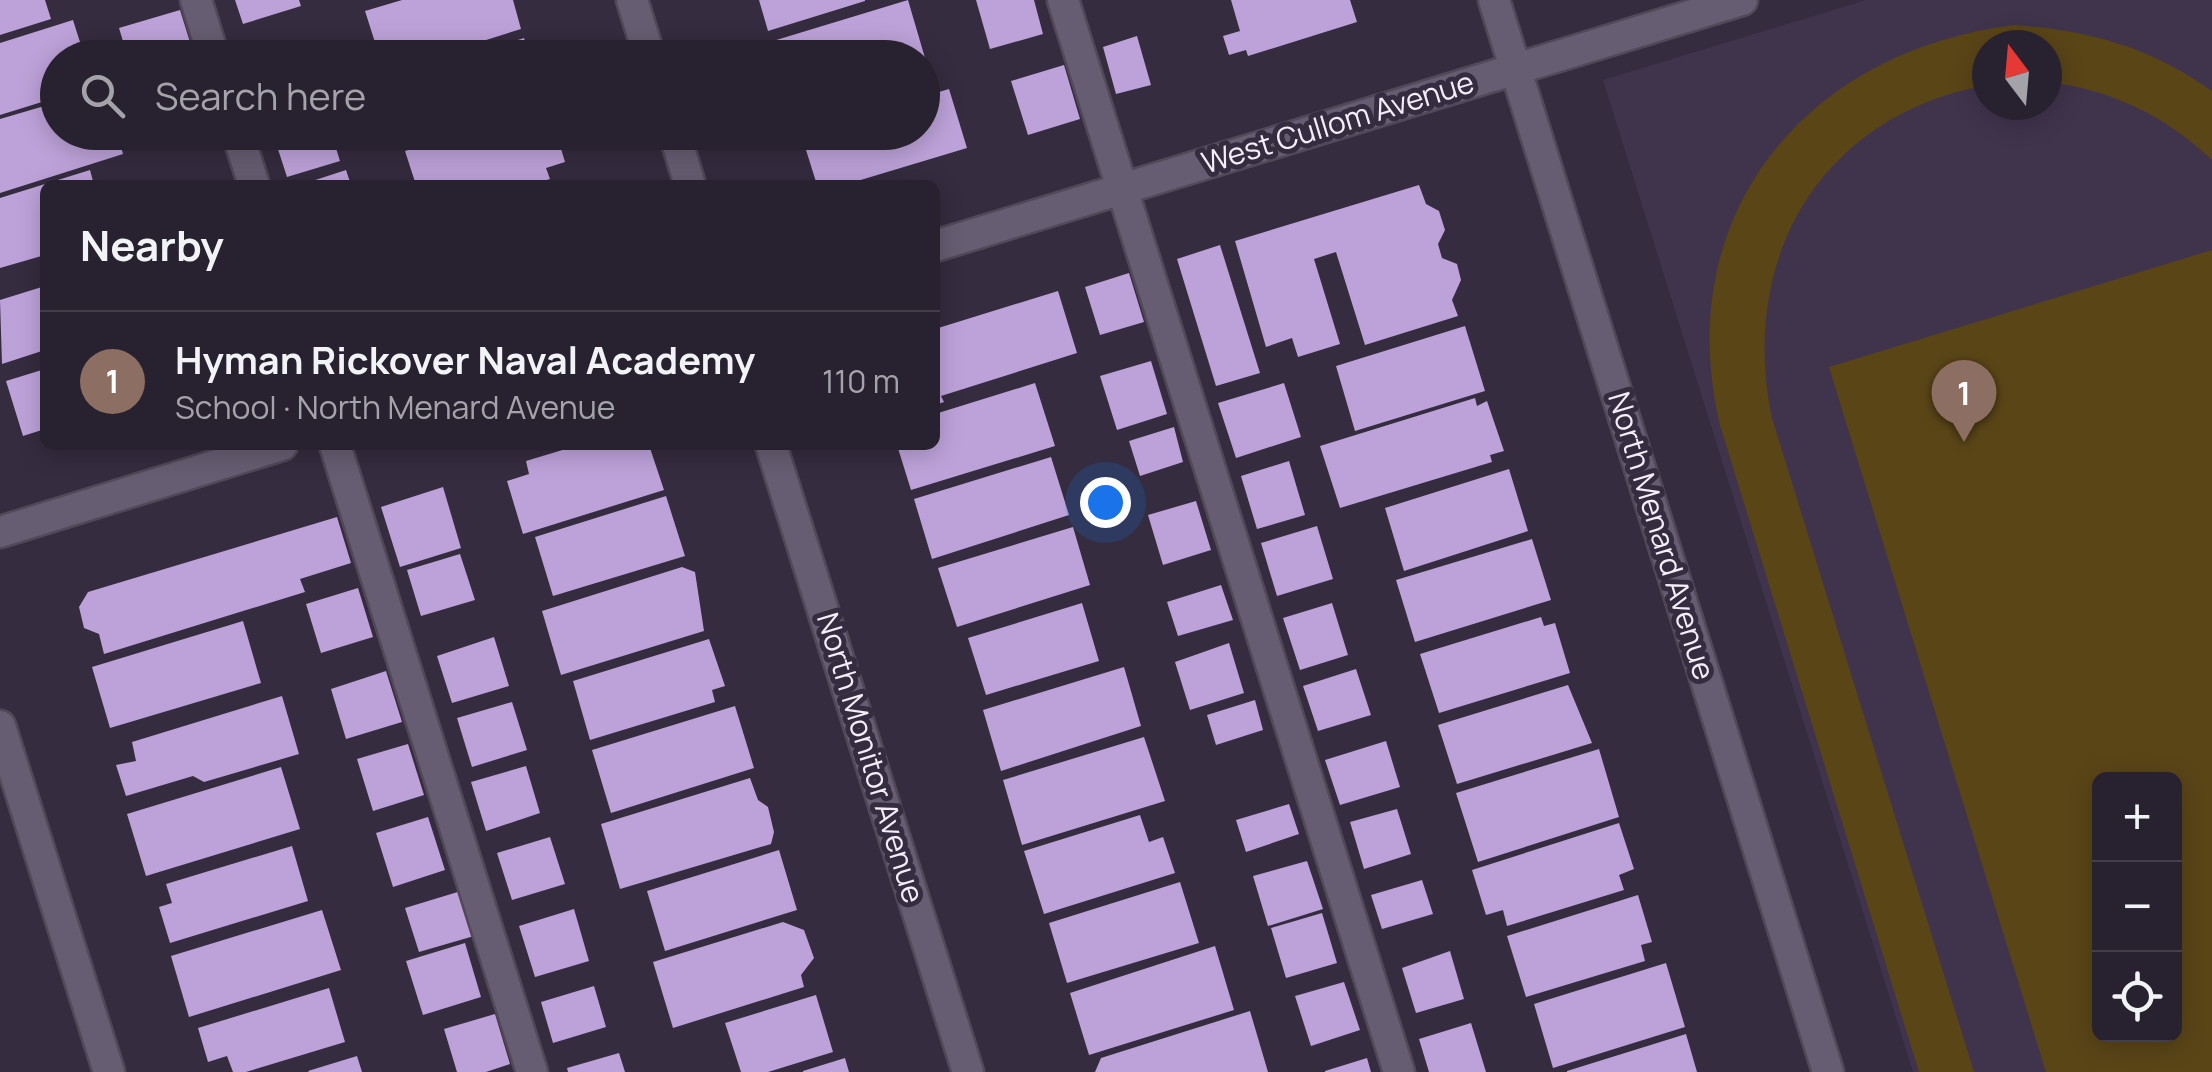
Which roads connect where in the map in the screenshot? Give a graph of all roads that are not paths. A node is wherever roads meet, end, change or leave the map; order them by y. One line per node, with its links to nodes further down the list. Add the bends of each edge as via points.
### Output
1 (196, 0): 6 (street)
2 (632, 0): 7 (street)
3 (1063, 0): 13 (street)
4 (1494, 0): 8 (street, North Menard Avenue)
5 (1742, 0): 8 (street, West Cullom Avenue)
6 (208, 40)
7 (644, 40)
8 (1516, 69): 13 (street, West Cullom Avenue); 24 (street, North Menard Avenue)
9 (243, 150): 11 (street)
10 (679, 150): 12 (street)
11 (252, 180)
12 (688, 180)
13 (1122, 189): 14 (street, West Cullom Avenue); 23 (street)
14 (940, 244)
15 (266, 450): 18 (street)
16 (337, 450): 21 (street)
17 (774, 450): 22 (street, North Monitor Avenue)
18 (0, 532)
19 (0, 726): 20 (street)
20 (109, 1072)
21 (532, 1072)
22 (968, 1072)
23 (1399, 1072)
24 (1828, 1072)

